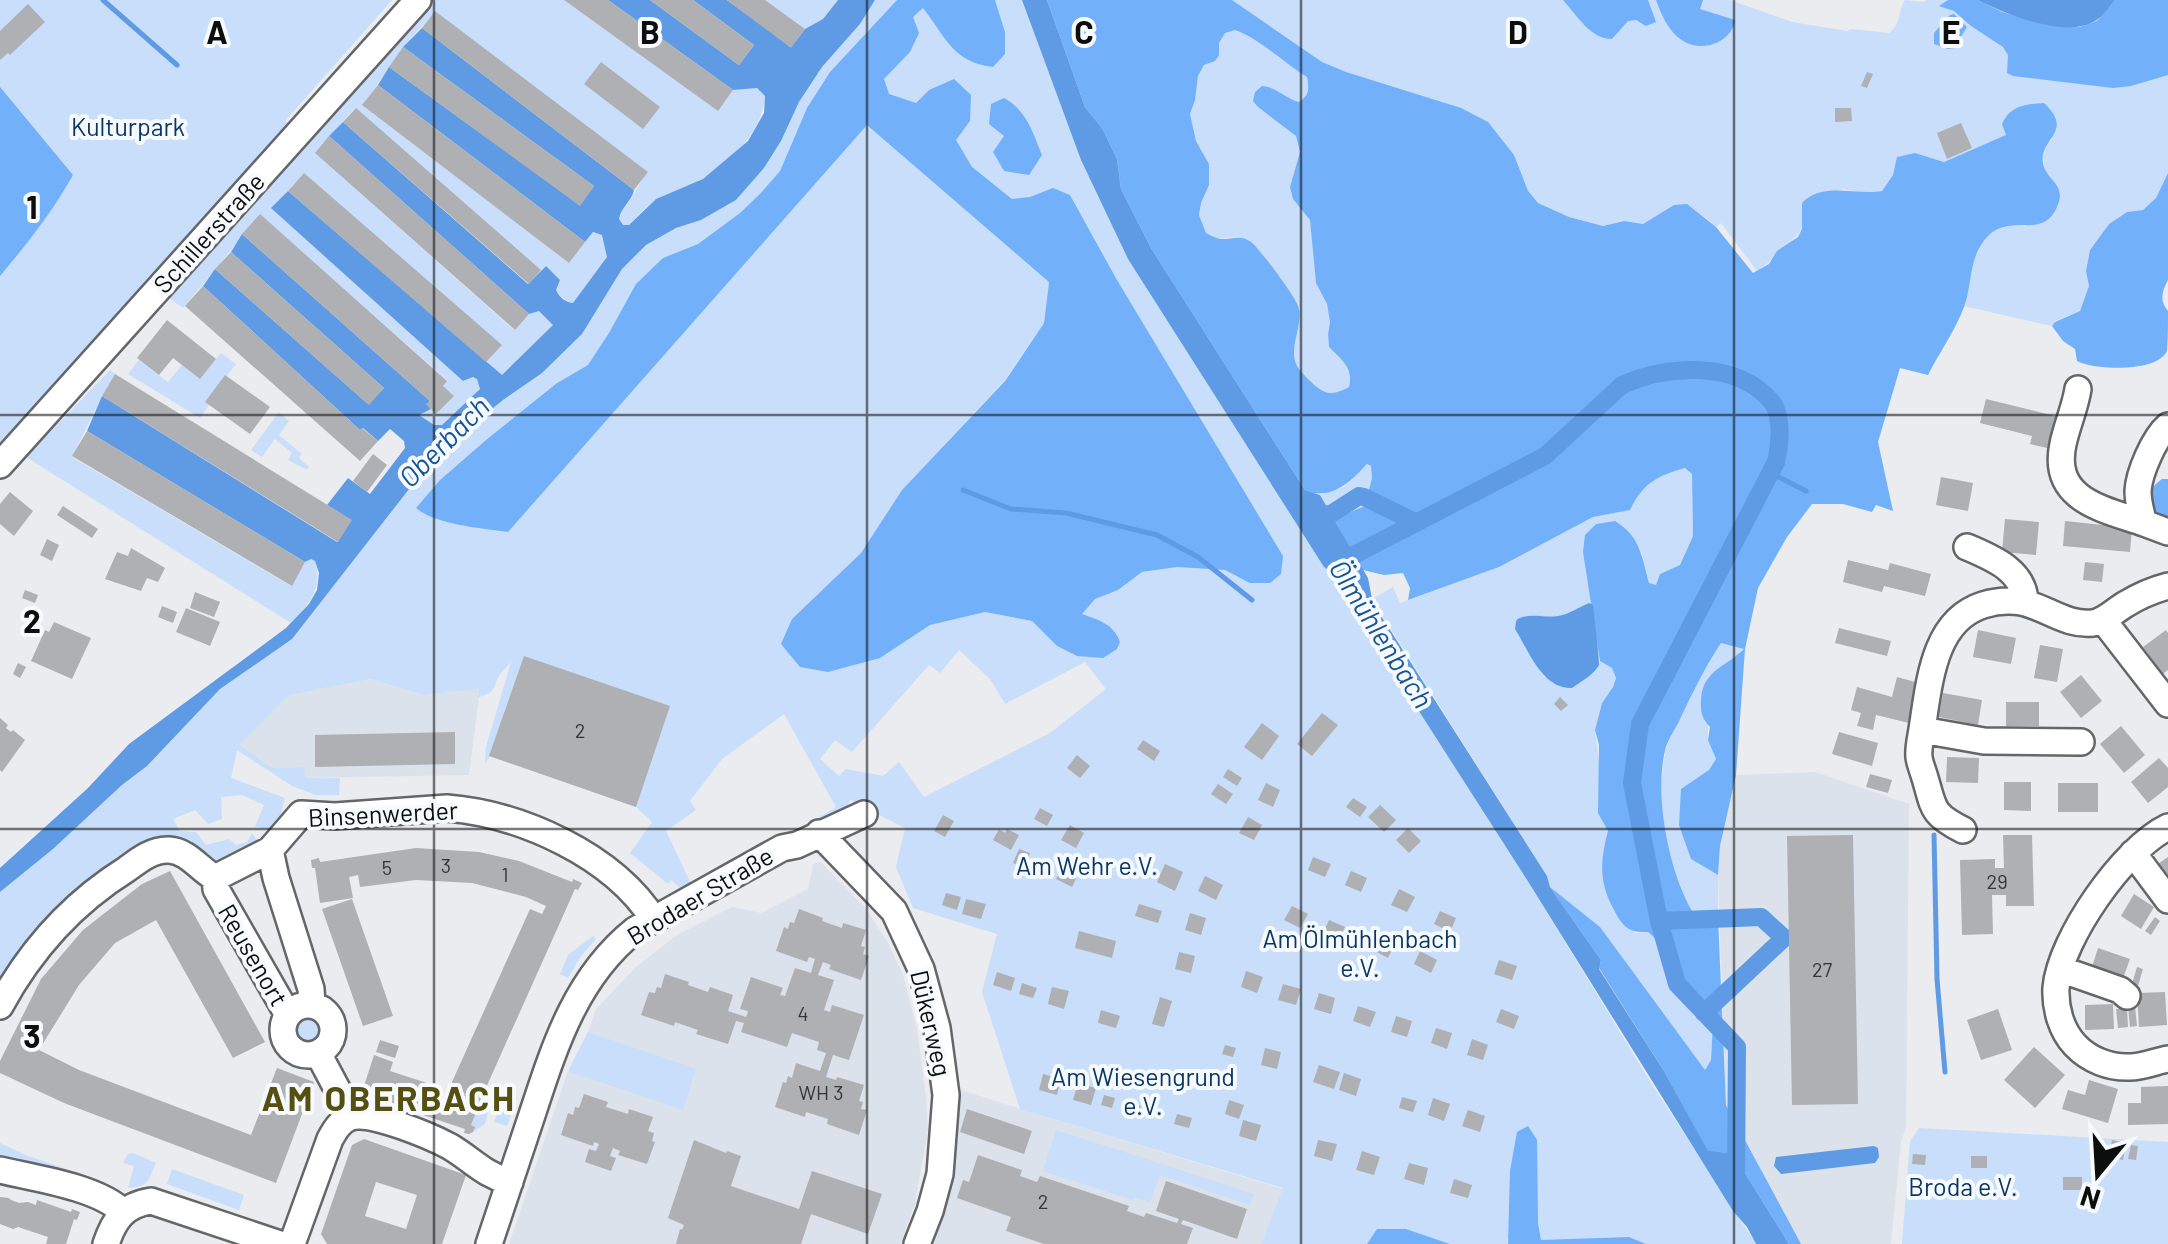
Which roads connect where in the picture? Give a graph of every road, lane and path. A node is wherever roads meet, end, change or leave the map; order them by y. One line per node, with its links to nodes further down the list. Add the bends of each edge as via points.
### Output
1 (418, 0): 4 (street, Schillerstraße)
2 (2078, 390): 5 (street, via 2060,458 2072,491)
3 (2168, 426): 5 (street, via 2139,484 2138,496)
4 (0, 465)
5 (2156, 528)
6 (1967, 547): 8 (street, via 2011,571 2024,588)
7 (2168, 586): 9 (street)
8 (2025, 603): 9 (street, via 2074,622); 11 (street, via 1980,606 1948,628)
9 (2103, 620): 10 (street)
10 (2168, 704)
11 (1922, 730): 12 (street, via 1984,741); 15 (street, via 1917,759 1930,800)
12 (2081, 742)
13 (864, 814): 16 (street, Brodaer Straße)
14 (2168, 827): 18 (street)
15 (1963, 830)
16 (820, 833): 21 (street, Brodaer Straße); 36 (street, Dükerweg, via 894,912 921,970 937,1028 946,1095 940,1174)
17 (270, 850): 19 (street, Reusenort); 21 (street, Binsenwerder, via 302,814 465,809 552,836 606,868); 25 (street, Reusenort, via 310,989)
18 (2134, 854): 20 (street); 22 (street, via 2095,898)
19 (215, 878): 24 (street, via 183,852 149,854 97,888 48,936); 25 (street, Reusenort, via 216,890)
20 (2168, 900)
21 (654, 920): 30 (street, Brodaer Straße, via 596,968 567,1017)
22 (2060, 969): 23 (street); 27 (street, via 2059,1017 2081,1052 2112,1066)
23 (2127, 996)
24 (0, 1006)
25 (300, 1010): 26 (street, Reusenort, via 326,1012 333,1026 330,1042); 26 (street, Reusenort, via 283,1031 289,1046)
26 (318, 1053): 28 (street, Reusenort)
27 (2168, 1059)
28 (352, 1117): 30 (street, via 370,1116 434,1139); 34 (street, via 330,1139)
29 (0, 1170): 31 (street)
30 (510, 1182): 35 (street, Brodaer Straße)
31 (114, 1197): 32 (street); 33 (street, via 158,1202)
32 (106, 1244)
33 (280, 1244)
34 (292, 1244)
35 (490, 1244)
36 (917, 1244)

